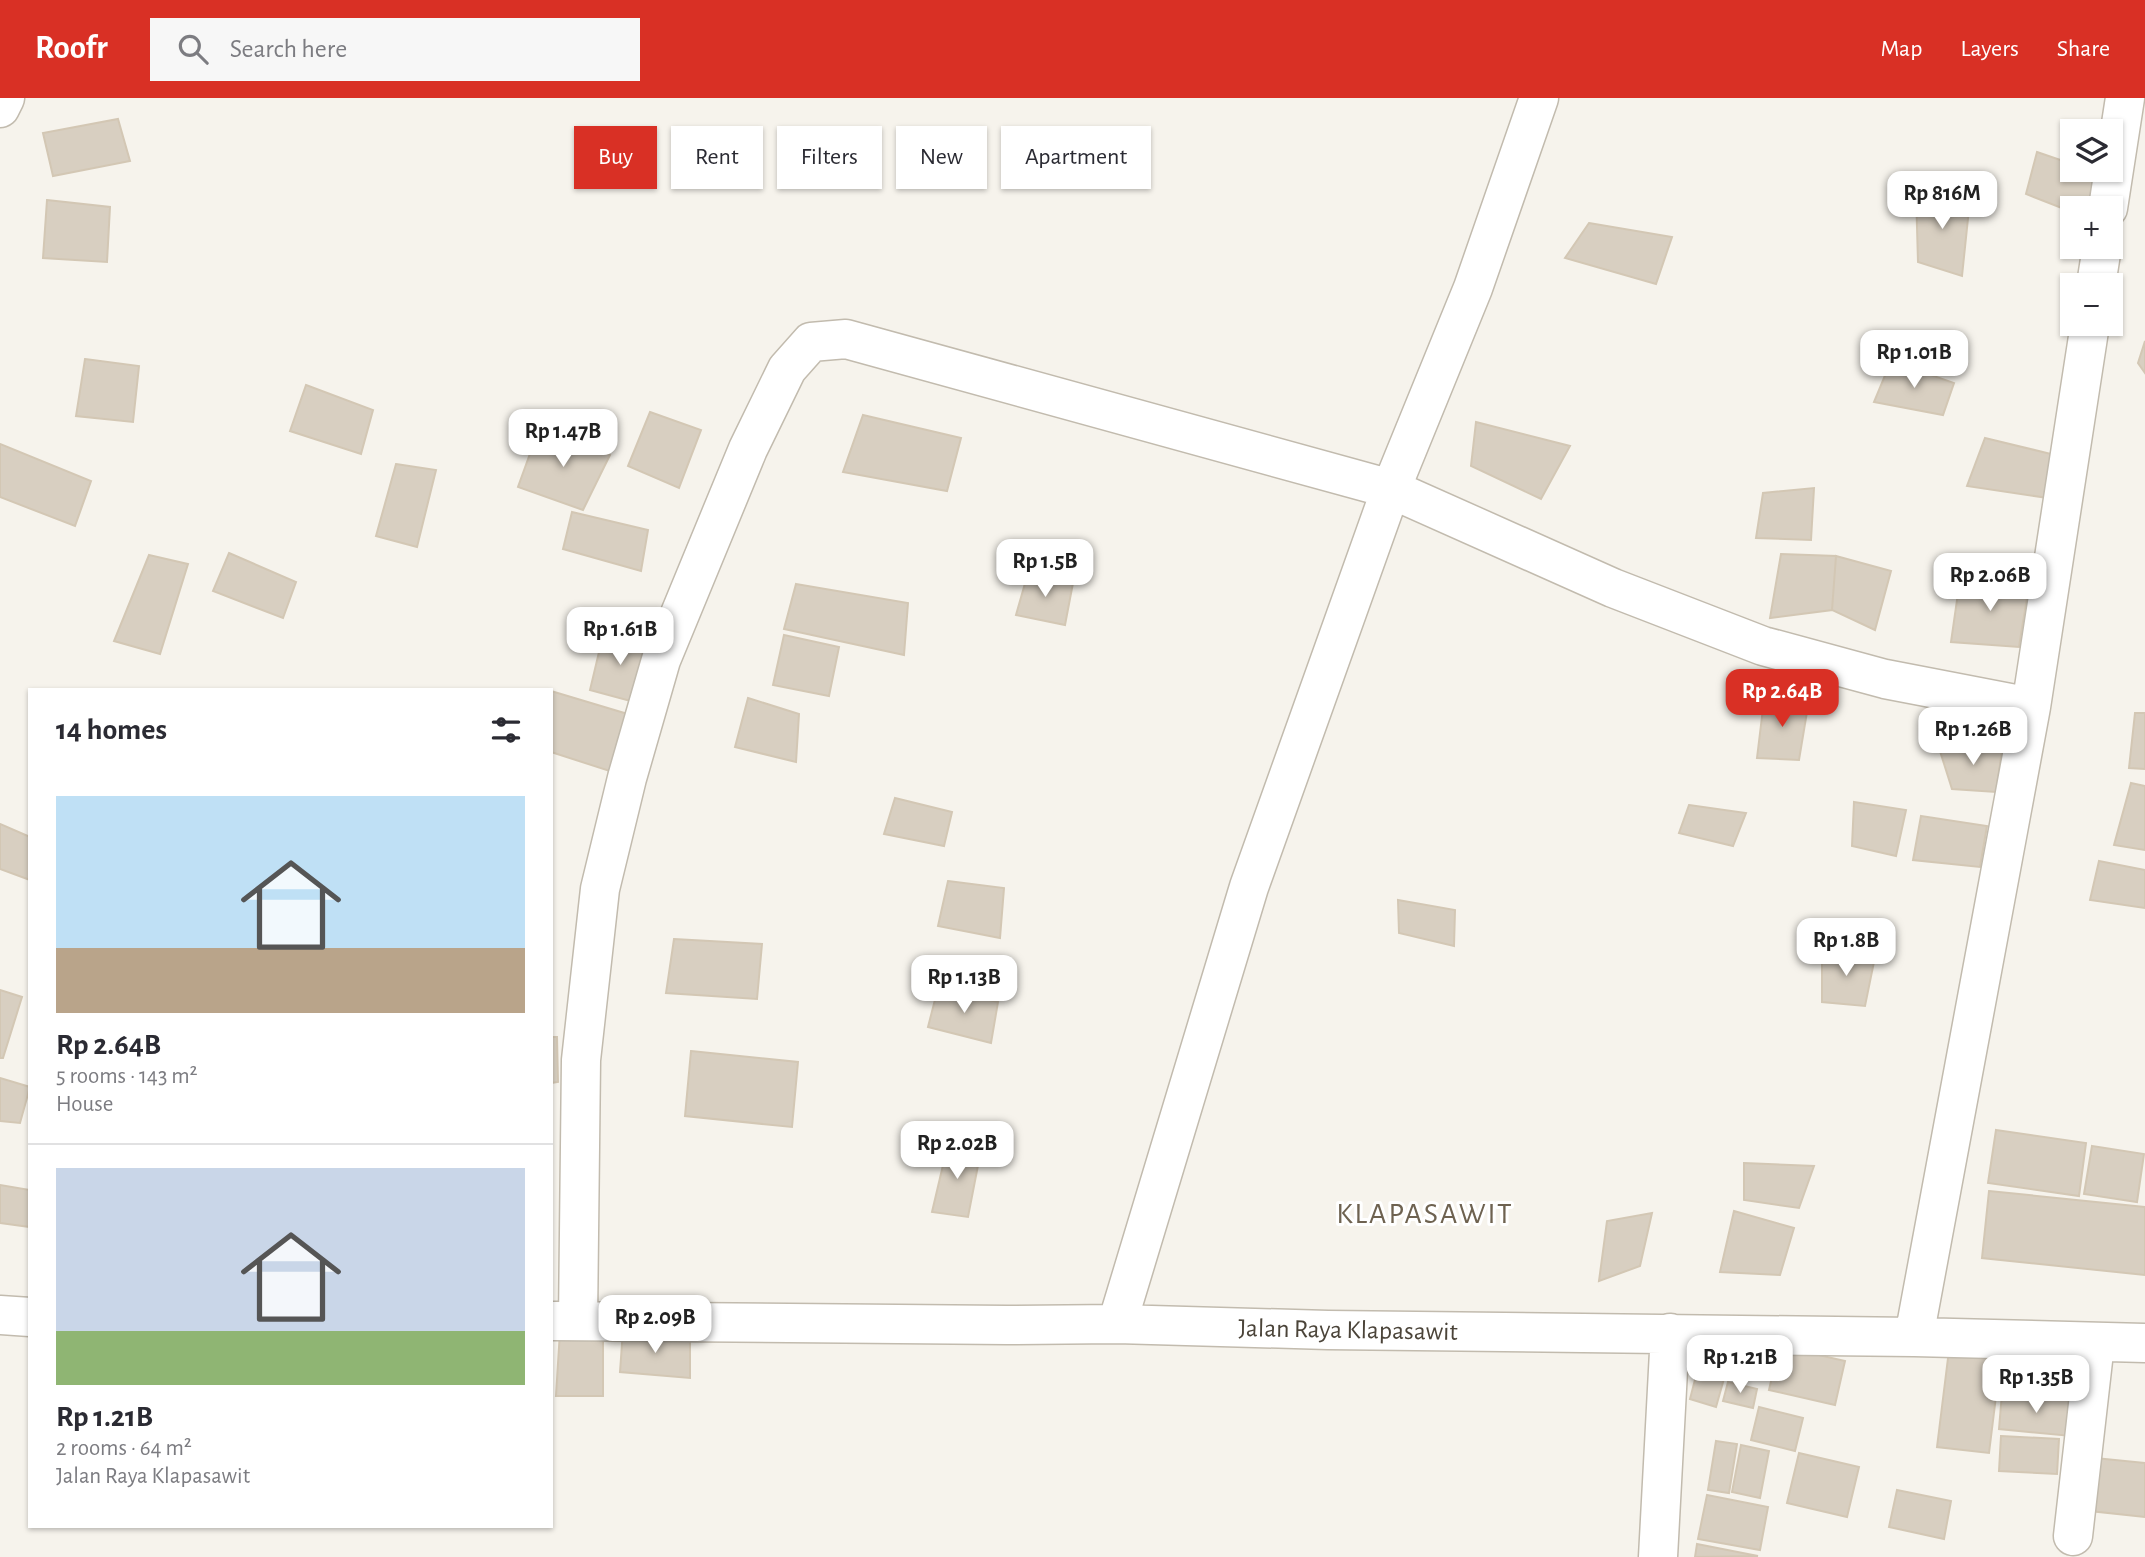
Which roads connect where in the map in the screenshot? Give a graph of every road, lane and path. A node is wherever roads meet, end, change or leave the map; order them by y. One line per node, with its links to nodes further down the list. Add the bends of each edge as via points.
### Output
1 (5, 98): 4 (street)
2 (1539, 98): 7 (street, via 1473,288)
3 (2125, 98): 5 (street)
4 (0, 108)
5 (2110, 196)
6 (2088, 336): 8 (street)
7 (1391, 489): 8 (street, via 1613,588 1763,646 1885,679); 11 (street, via 846,339 811,342 787,369 748,449 661,660 627,778 600,889 582,1060); 12 (street, via 1249,887)
8 (2031, 707): 14 (street)
9 (0, 1315): 10 (street)
10 (28, 1317)
11 (565, 1321): 12 (street, Jalan Raya Klapasawit)
12 (1117, 1324): 13 (street, Jalan Raya Klapasawit)
13 (1670, 1333): 14 (street, Jalan Raya Klapasawit); 18 (street)
14 (1914, 1337): 15 (street, Jalan Raya Klapasawit)
15 (2095, 1343): 16 (street, Jalan Raya Klapasawit); 17 (street)
16 (2145, 1343)
17 (2073, 1536)
18 (1658, 1557)

